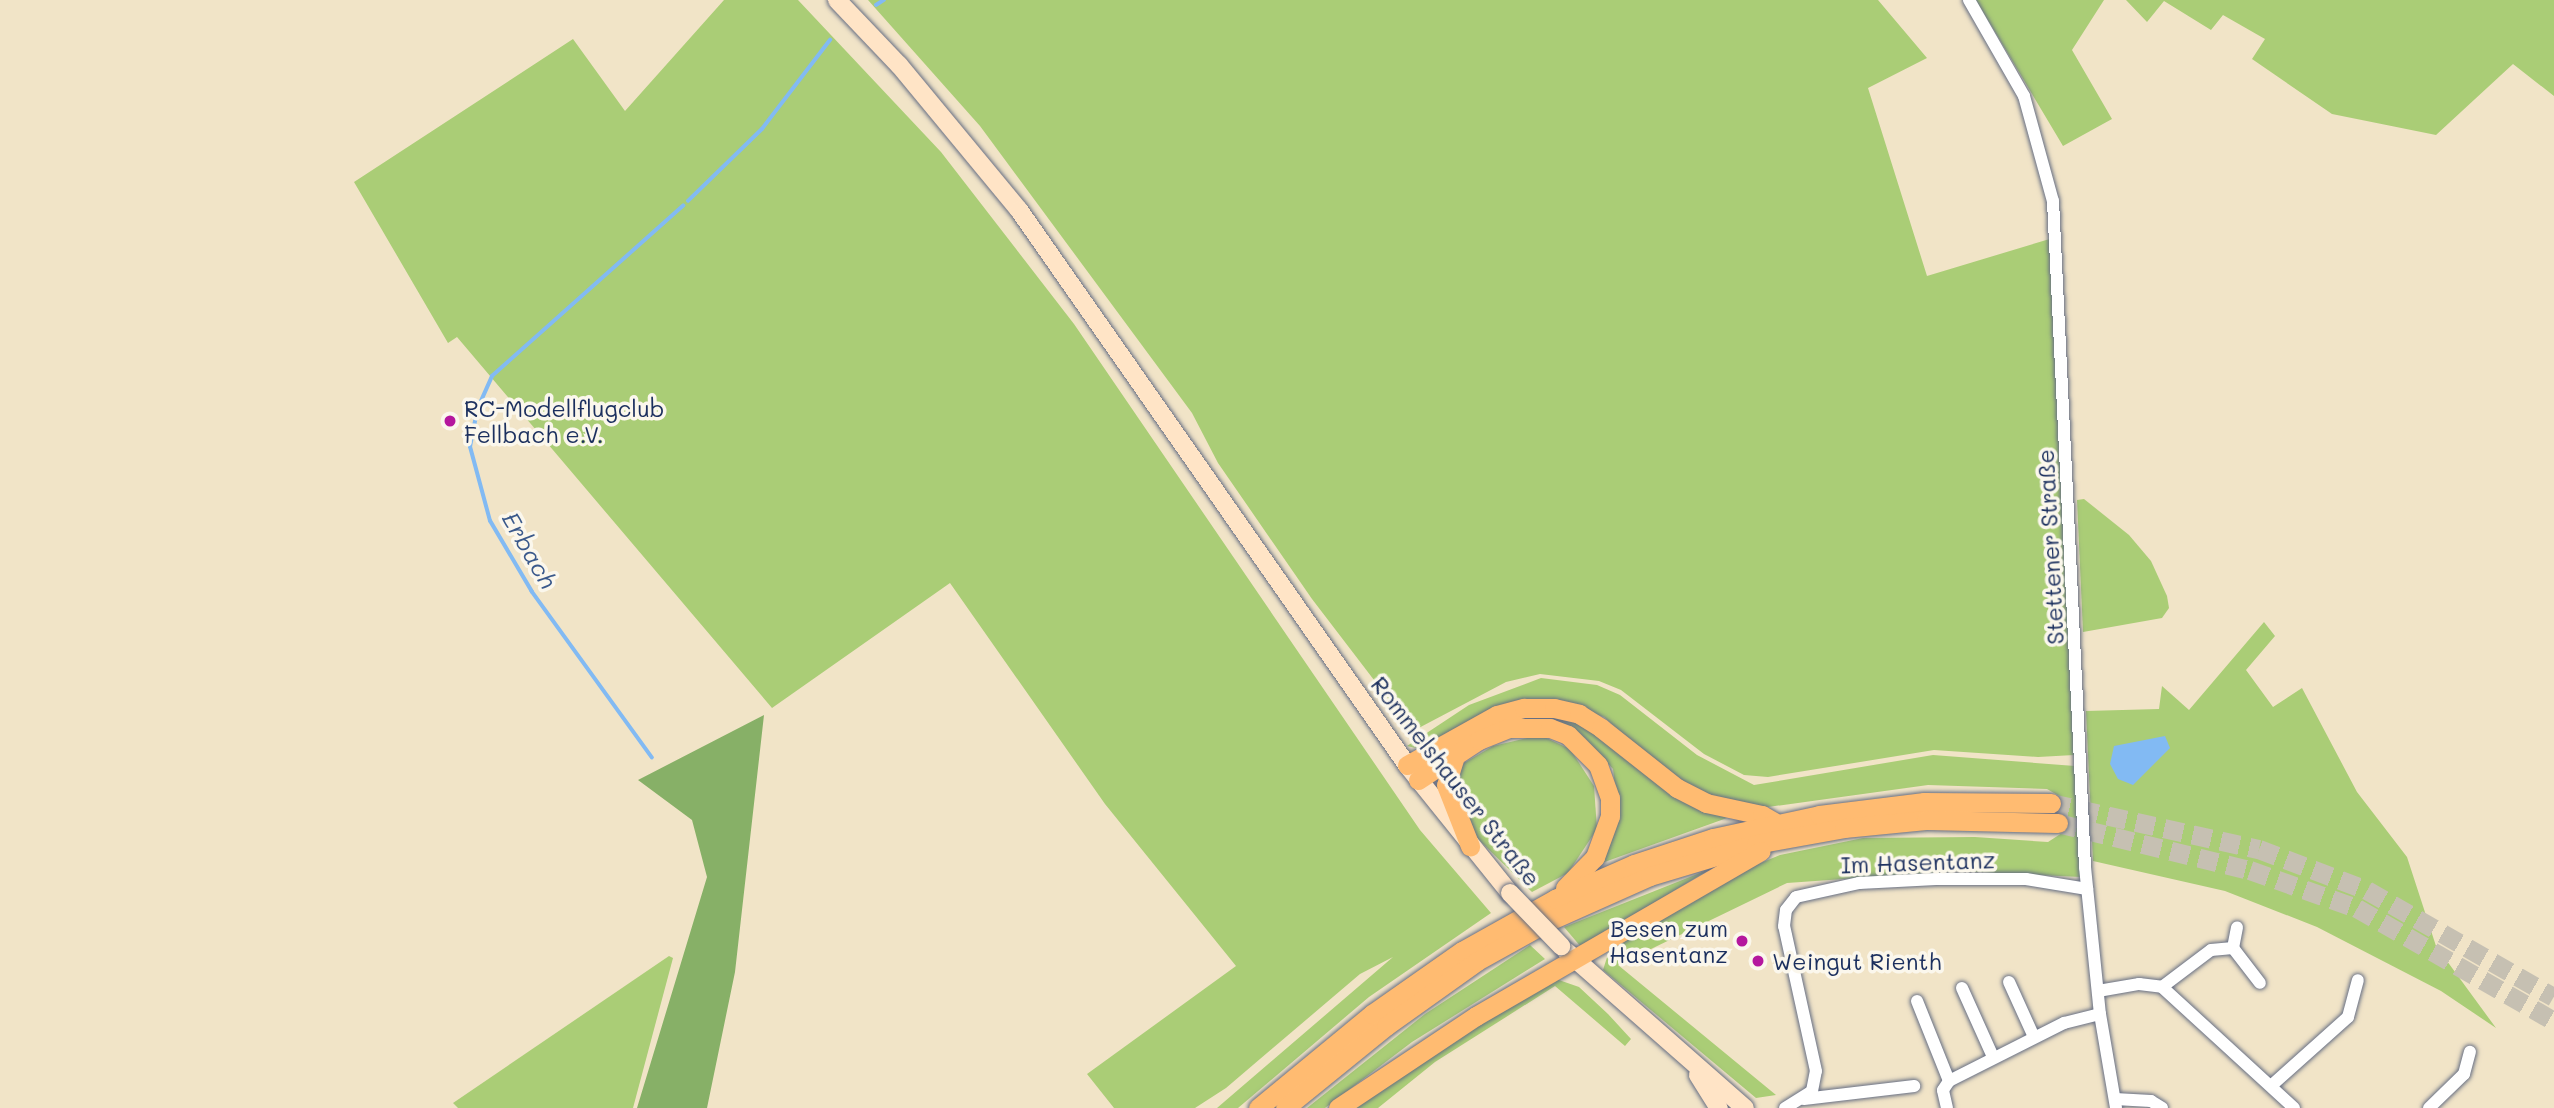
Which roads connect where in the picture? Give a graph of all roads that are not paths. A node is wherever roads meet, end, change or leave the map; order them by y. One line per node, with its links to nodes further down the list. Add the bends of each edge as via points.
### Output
1 (837, 0): 4 (main road, Rommelshauser Straße, via 899,65 1019,210)
2 (1969, 0): 9 (street, Stettener Straße, via 2024,96 2053,201)
3 (1455, 756): 4 (highway); 8 (highway, via 1446,785); 10 (highway, via 1508,728 1528,726 1568,736 1598,765 1610,798 1607,833 1595,857)
4 (1413, 773): 7 (highway, via 1496,715 1524,708 1554,708 1580,714 1601,727 1677,788 1706,803 1762,815); 8 (main road, Rommelshauser Straße)
5 (2051, 803): 7 (highway, via 1924,802)
6 (2058, 823): 7 (highway, via 1926,820)
7 (1775, 831): 10 (highway, via 1660,855); 13 (highway, via 1755,855); 32 (highway, via 1650,876 1524,934 1408,1008)
8 (1470, 846): 13 (main road, Rommelshauser Straße, bridge)
9 (2087, 889): 19 (street, Stettener Straße); 29 (street, Im Hasentanz, via 2038,880 1936,879 1859,883 1796,897 1786,909 1784,926 1816,1071 1812,1091)
10 (1555, 899): 31 (highway, via 1423,977)
11 (2237, 927): 12 (street)
12 (2233, 948): 16 (street); 17 (street, via 2211,950)
13 (1568, 953): 22 (main road, Rommelshauser Straße); 33 (highway)
14 (2358, 980): 27 (street, via 2348,1017)
15 (2009, 982): 23 (street)
16 (2260, 983)
17 (2162, 987): 19 (street, via 2139,984); 27 (street)
18 (1962, 988): 25 (street)
19 (2098, 991): 21 (street, Stettener Straße)
20 (1917, 1001): 26 (street)
21 (2100, 1014): 23 (street); 30 (street, Stettener Straße)
22 (1655, 1030): 34 (main road, via 1708,1085); 35 (main road, Rommelshauser Straße)
23 (2034, 1037): 25 (street)
24 (2470, 1052): 40 (street, via 2464,1074)
25 (1993, 1057): 26 (street)
26 (1949, 1081): 37 (street, via 1943,1090)
27 (2272, 1085): 39 (street)
28 (1914, 1086): 29 (street)
29 (1804, 1099): 36 (street)
30 (2115, 1103): 38 (street, via 2151,1101)
31 (1258, 1108)
32 (1285, 1108)
33 (1338, 1108)
34 (1719, 1108)
35 (1745, 1108)
36 (1785, 1108)
37 (1947, 1108)
38 (2162, 1108)
39 (2294, 1108)
40 (2429, 1108)

